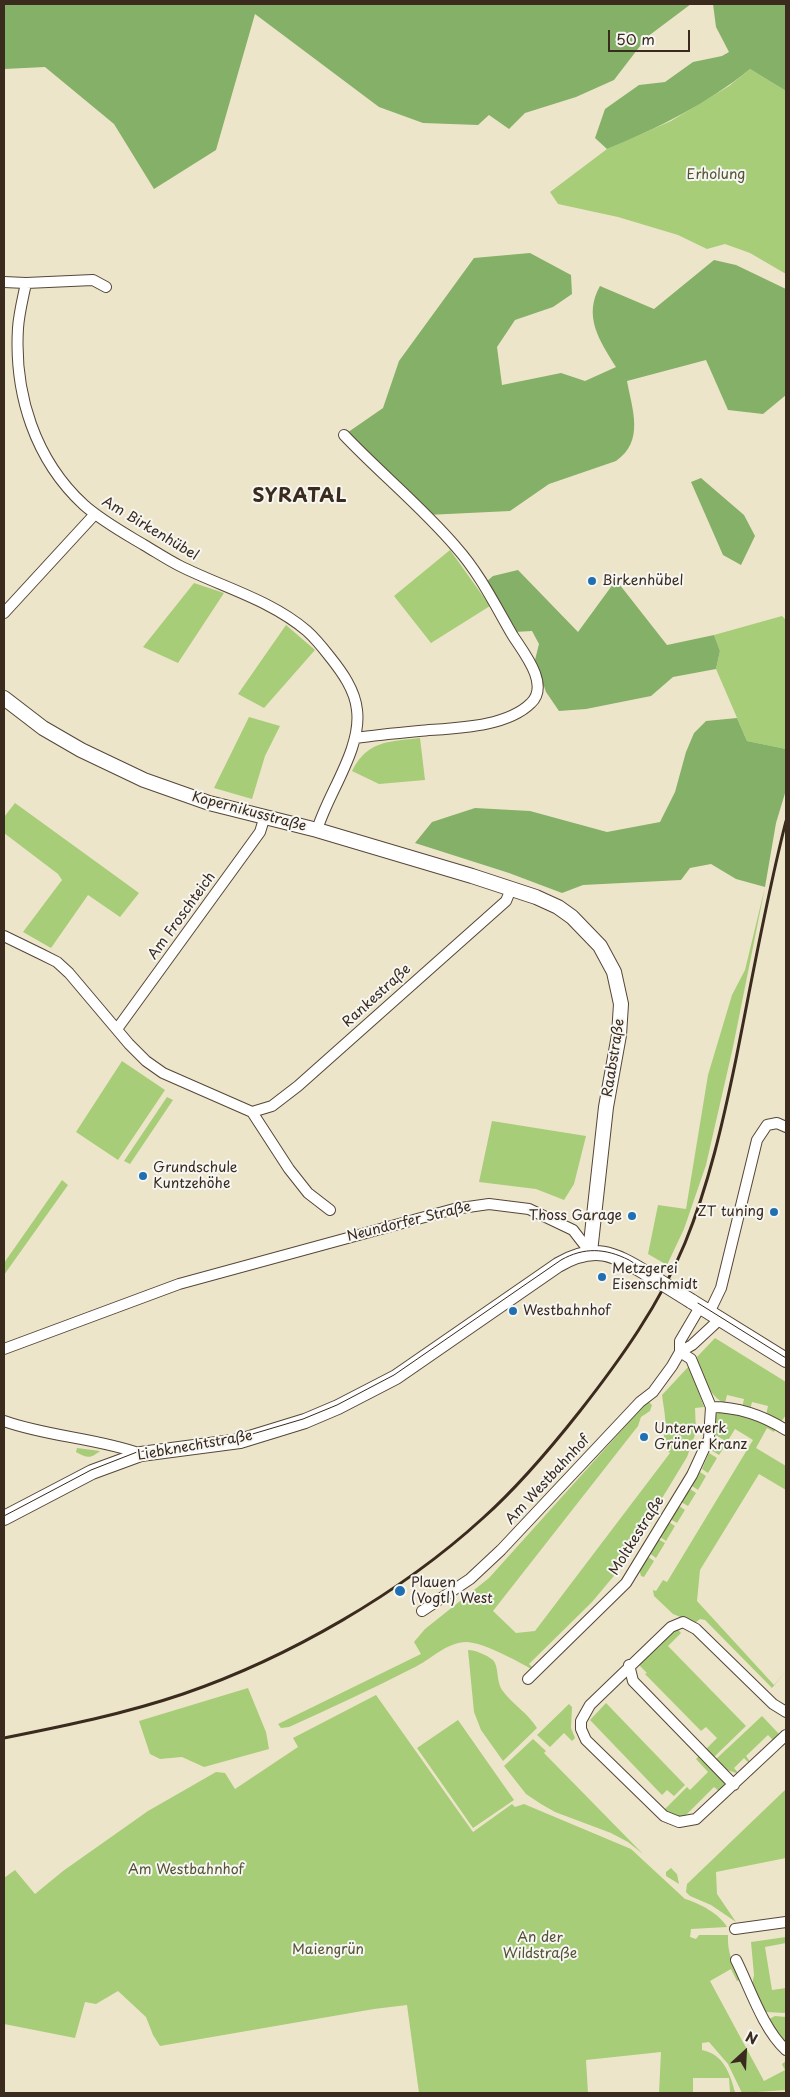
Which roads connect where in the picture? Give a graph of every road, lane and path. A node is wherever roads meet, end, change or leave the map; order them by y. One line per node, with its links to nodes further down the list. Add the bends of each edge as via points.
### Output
1 (4, 282): 2 (street)
2 (26, 283): 3 (street, via 93,280); 5 (street, Am Birkenhübel, via 18,326 18,374 30,425 40,449 61,479)
3 (106, 287)
4 (344, 435): 8 (street, via 410,497 481,578 527,658 538,688 531,703 508,718 468,727)
5 (95, 514): 6 (street); 8 (street, Am Birkenhübel, via 180,566 260,601 305,630 335,663 351,688 357,710)
6 (4, 613)
7 (4, 698): 9 (street, Kopernikusstraße, via 43,728 144,780 210,803)
8 (356, 738): 10 (street, Am Birkenhübel)
9 (266, 816): 10 (street, Kopernikusstraße); 13 (street, Am Froschteich, via 260,832)
10 (317, 830): 11 (street, Kopernikusstraße)
11 (511, 889): 14 (street, Rankestraße, via 506,901 298,1086 272,1106); 17 (street, Raabstraße, via 543,900 572,916 600,946 618,986 620,1035 606,1107)
12 (4, 936): 13 (street, via 56,962 82,986)
13 (117, 1029): 14 (street, via 146,1061 163,1073)
14 (252, 1112): 16 (street, via 308,1193)
15 (786, 1127): 18 (street, via 777,1123 767,1126 757,1140 721,1288)
16 (330, 1210)
17 (590, 1252): 18 (street, bridge, via 607,1253 630,1263); 19 (street, Neundorfer Straße, via 573,1230 542,1214 509,1206 470,1206 180,1284); 25 (street, Liebknechtstraße, via 578,1254 558,1265 396,1377 338,1407 240,1441)
18 (705, 1310): 20 (street, Am Westbahnhof, via 680,1341); 20 (street, Am Westbahnhof, via 692,1345); 21 (street)
19 (4, 1349)
20 (680, 1352): 22 (street, Moltkestraße, via 691,1359); 27 (street, Am Westbahnhof, via 653,1392 507,1544 470,1579)
21 (786, 1360)
22 (711, 1407): 24 (street, via 757,1415); 29 (street, Moltkestraße, via 709,1438 692,1475 632,1575)
23 (4, 1422): 25 (street, via 117,1446)
24 (786, 1430)
25 (140, 1454): 26 (street, Liebknechtstraße, via 92,1472)
26 (4, 1518)
27 (422, 1611)
28 (629, 1665): 30 (street, via 671,1627 677,1623 689,1624 773,1704); 32 (street, via 633,1681); 32 (street, via 584,1713 581,1729 586,1740 671,1820 696,1819)
29 (528, 1679)
30 (786, 1712)
31 (786, 1734): 32 (street)
32 (734, 1785)
33 (786, 1922): 34 (street)
34 (735, 1929)
35 (736, 1960): 36 (street, via 763,2016)
36 (786, 2050)

